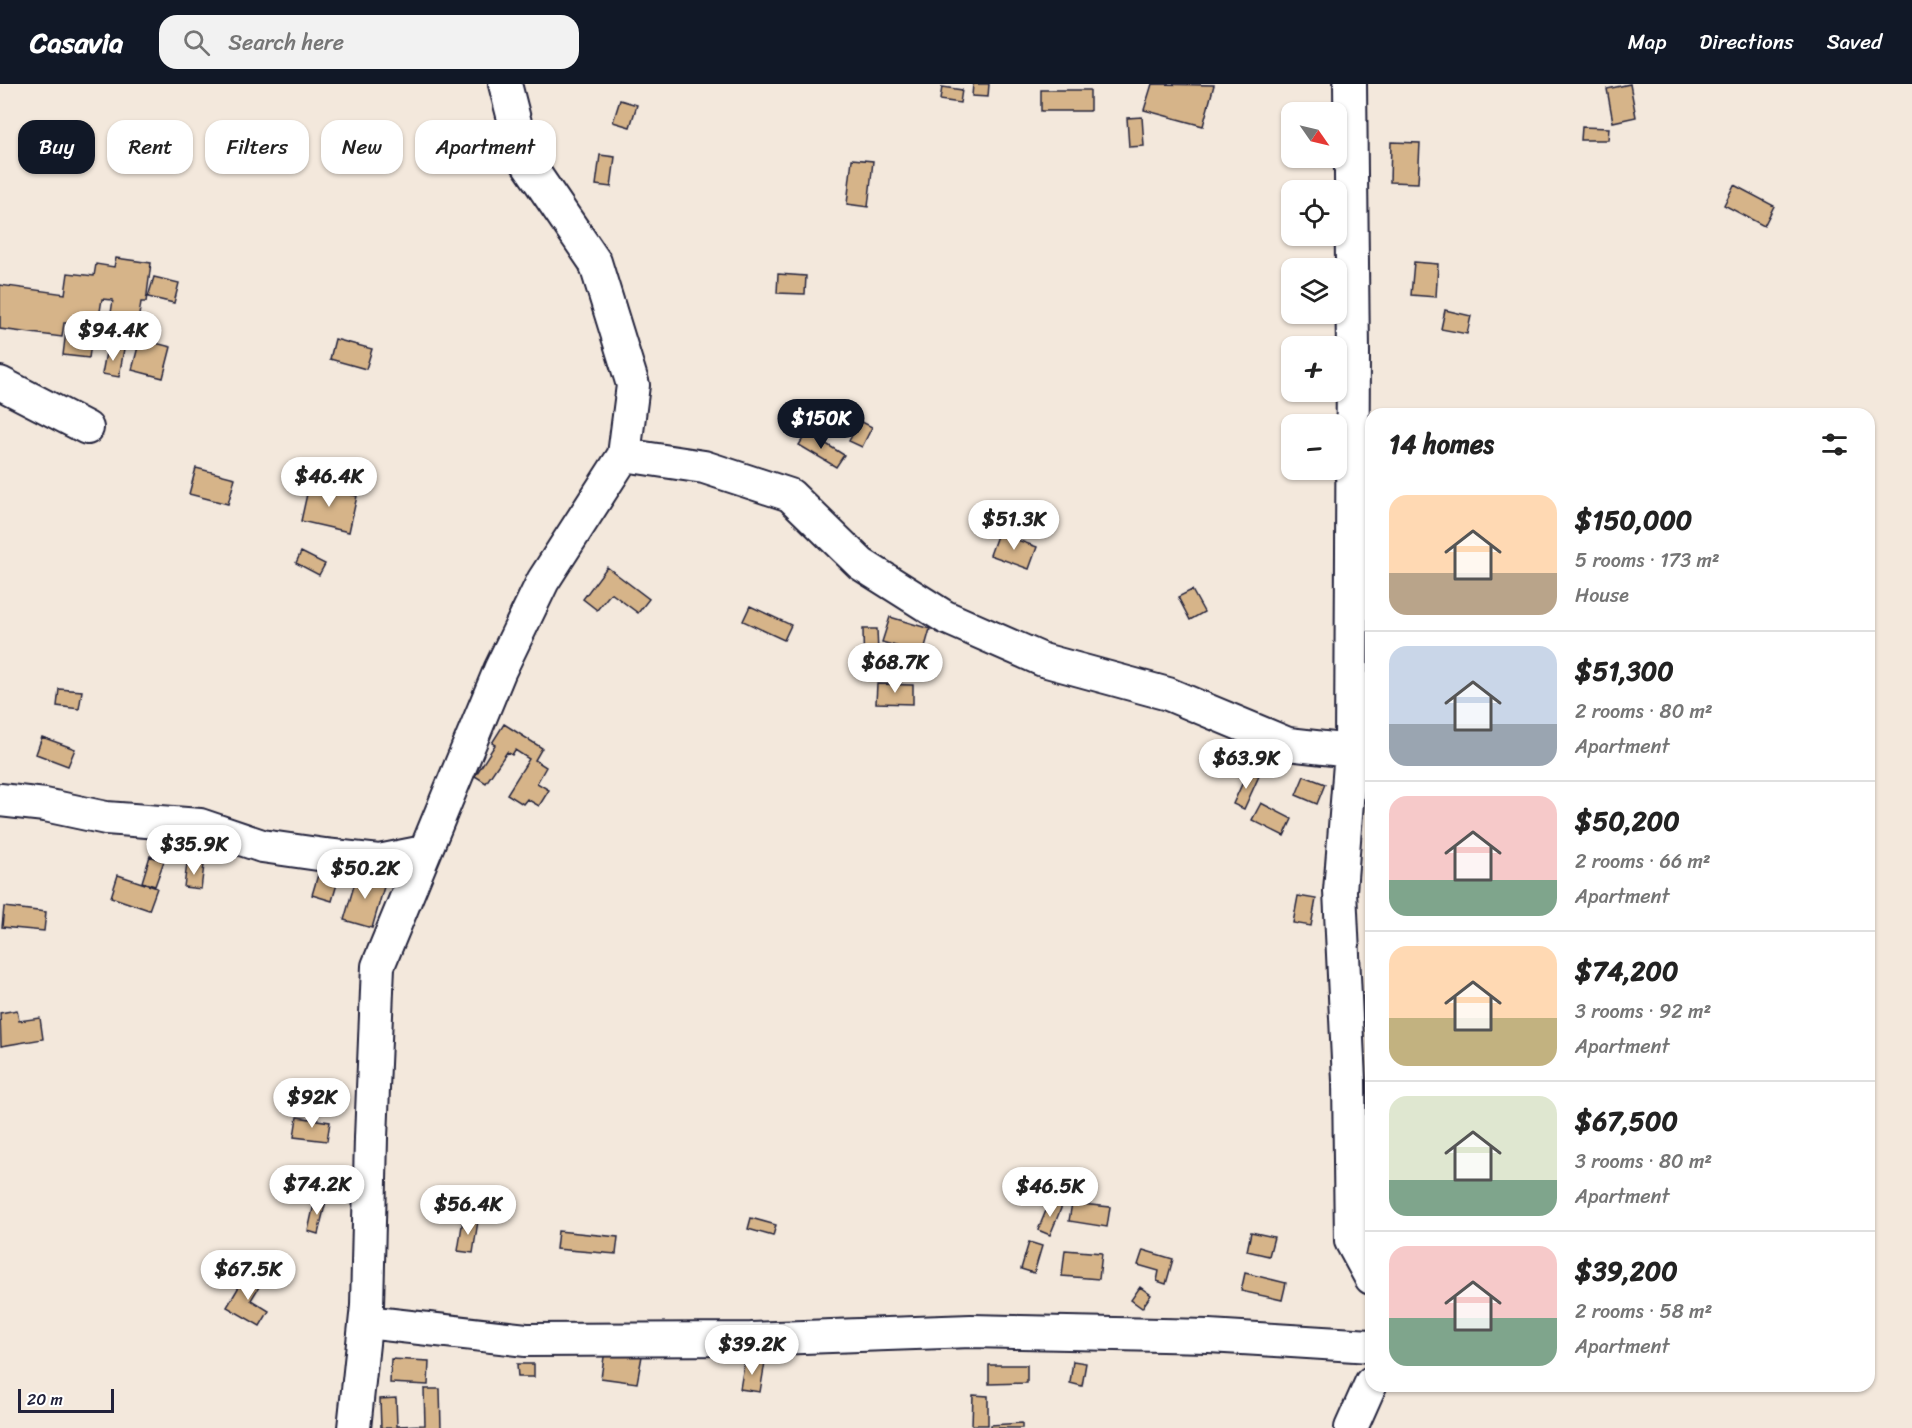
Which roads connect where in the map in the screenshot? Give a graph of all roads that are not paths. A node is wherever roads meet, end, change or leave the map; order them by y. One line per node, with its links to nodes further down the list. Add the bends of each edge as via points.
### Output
1 (505, 84): 5 (street, via 524,158 595,262 633,384)
2 (1350, 84): 6 (street)
3 (0, 383): 4 (street)
4 (87, 428)
5 (624, 455): 6 (street, via 704,467 790,495 861,564 945,617 1043,660 1168,694 1288,744); 8 (street, via 543,581 500,670)
6 (1351, 751): 9 (street, via 1340,891 1350,1081 1351,1241)
7 (0, 800): 8 (street, via 106,818 200,825 262,846 325,855 379,861)
8 (424, 852): 10 (street, via 378,966)
9 (1365, 1267)
10 (366, 1322): 11 (street, via 526,1340 751,1339 971,1331 1209,1336); 13 (street)
11 (1365, 1346)
12 (1367, 1392): 14 (street)
13 (354, 1428)
14 (1351, 1428)

